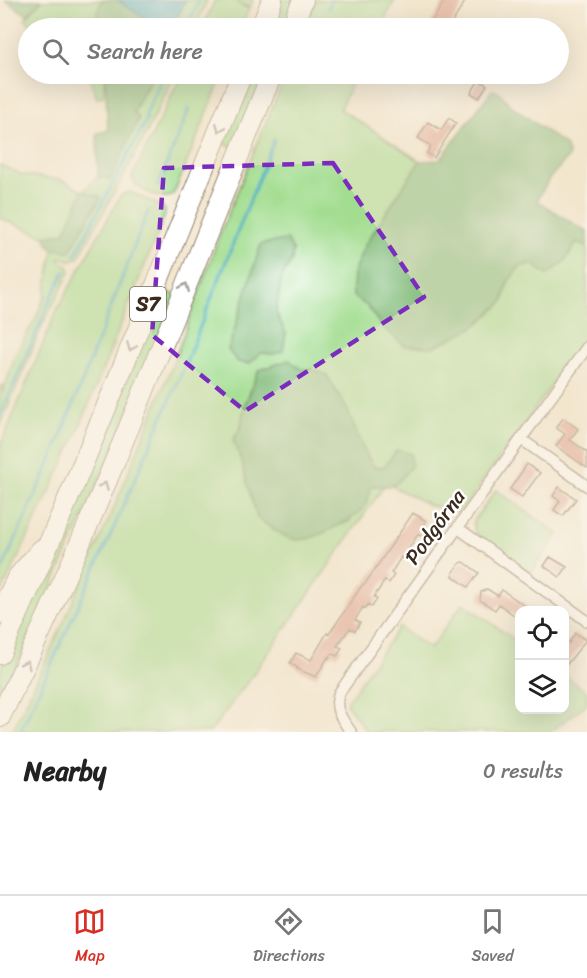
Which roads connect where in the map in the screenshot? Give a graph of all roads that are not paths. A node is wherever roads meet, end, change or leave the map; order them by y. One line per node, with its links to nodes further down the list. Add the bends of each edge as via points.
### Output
1 (272, 0): 3 (highway)
2 (303, 0): 4 (highway)
3 (265, 18)
4 (295, 18)
5 (238, 84): 11 (highway, S7, one-way to 11)
6 (268, 84): 15 (highway, S7, one-way to 6, via 105,484)
7 (586, 350): 8 (street, Podgórna)
8 (521, 439): 9 (street); 10 (street, Podgórna)
9 (587, 486)
10 (458, 528): 13 (street); 16 (street, Podgórna, via 339,693 337,711)
11 (54, 534): 12 (highway, via 17,578); 14 (highway, S7)
12 (0, 613)
13 (587, 621)
14 (0, 654)
15 (0, 717)
16 (351, 732)

